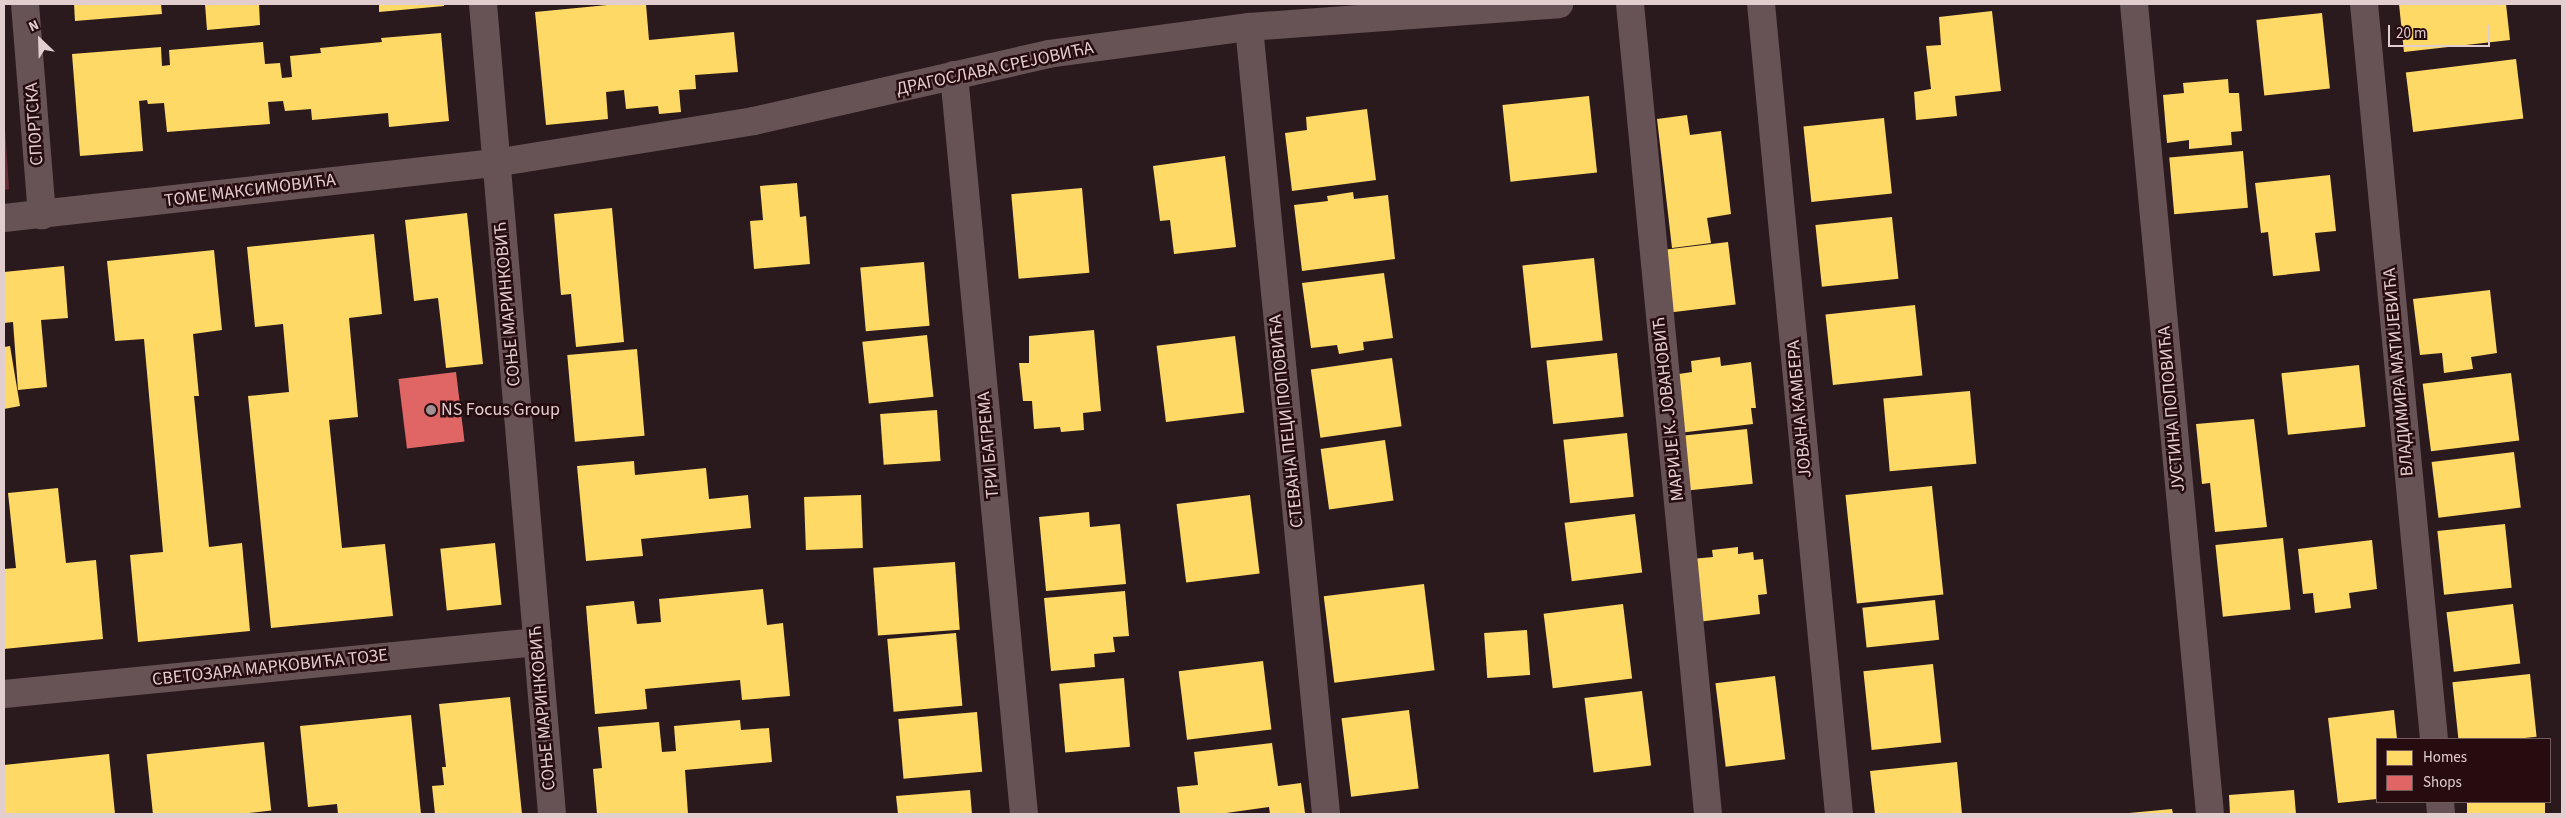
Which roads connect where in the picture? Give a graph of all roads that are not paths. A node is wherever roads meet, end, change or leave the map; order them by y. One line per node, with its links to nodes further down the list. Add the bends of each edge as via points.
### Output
1 (26, 4): 11 (street, СПОРТСКА)
2 (483, 4): 10 (street, СОЊЕ МАРИНКОВИЋ)
3 (1559, 4): 8 (street, ДРАГОСЛАВА СРЕЈОВИЋА)
4 (1630, 4): 19 (street, МАРИЈЕ К. ЈОВАНОВИЋ)
5 (1761, 4): 20 (street, ЈОВАНА КАМБЕРА)
6 (2134, 4): 21 (street, ЈУСТИНА ПОПОВИЋА)
7 (2364, 4): 15 (street, ВЛАДИМИРА МАТИЈЕВИЋА)
8 (1248, 27): 9 (street, ДРАГОСЛАВА СРЕЈОВИЋА, via 1048,54); 18 (street, СТЕВАНА ПЕЦИ ПОПОВИЋА)
9 (954, 75): 10 (street, ДРАГОСЛАВА СРЕЈОВИЋА, via 754,122); 17 (street, ТРИ БАГРЕМА)
10 (496, 163): 11 (street, ТОМЕ МАКСИМОВИЋА); 13 (street, СОЊЕ МАРИНКОВИЋ)
11 (42, 215): 12 (street, ТОМЕ МАКСИМОВИЋА)
12 (4, 218)
13 (537, 642): 14 (street, СВЕТОЗАРА МАРКОВИЋА ТОЗЕ); 16 (street, СОЊЕ МАРИНКОВИЋ)
14 (4, 694)
15 (2434, 738)
16 (552, 814)
17 (1024, 814)
18 (1326, 814)
19 (1708, 814)
20 (1839, 814)
21 (2210, 814)

